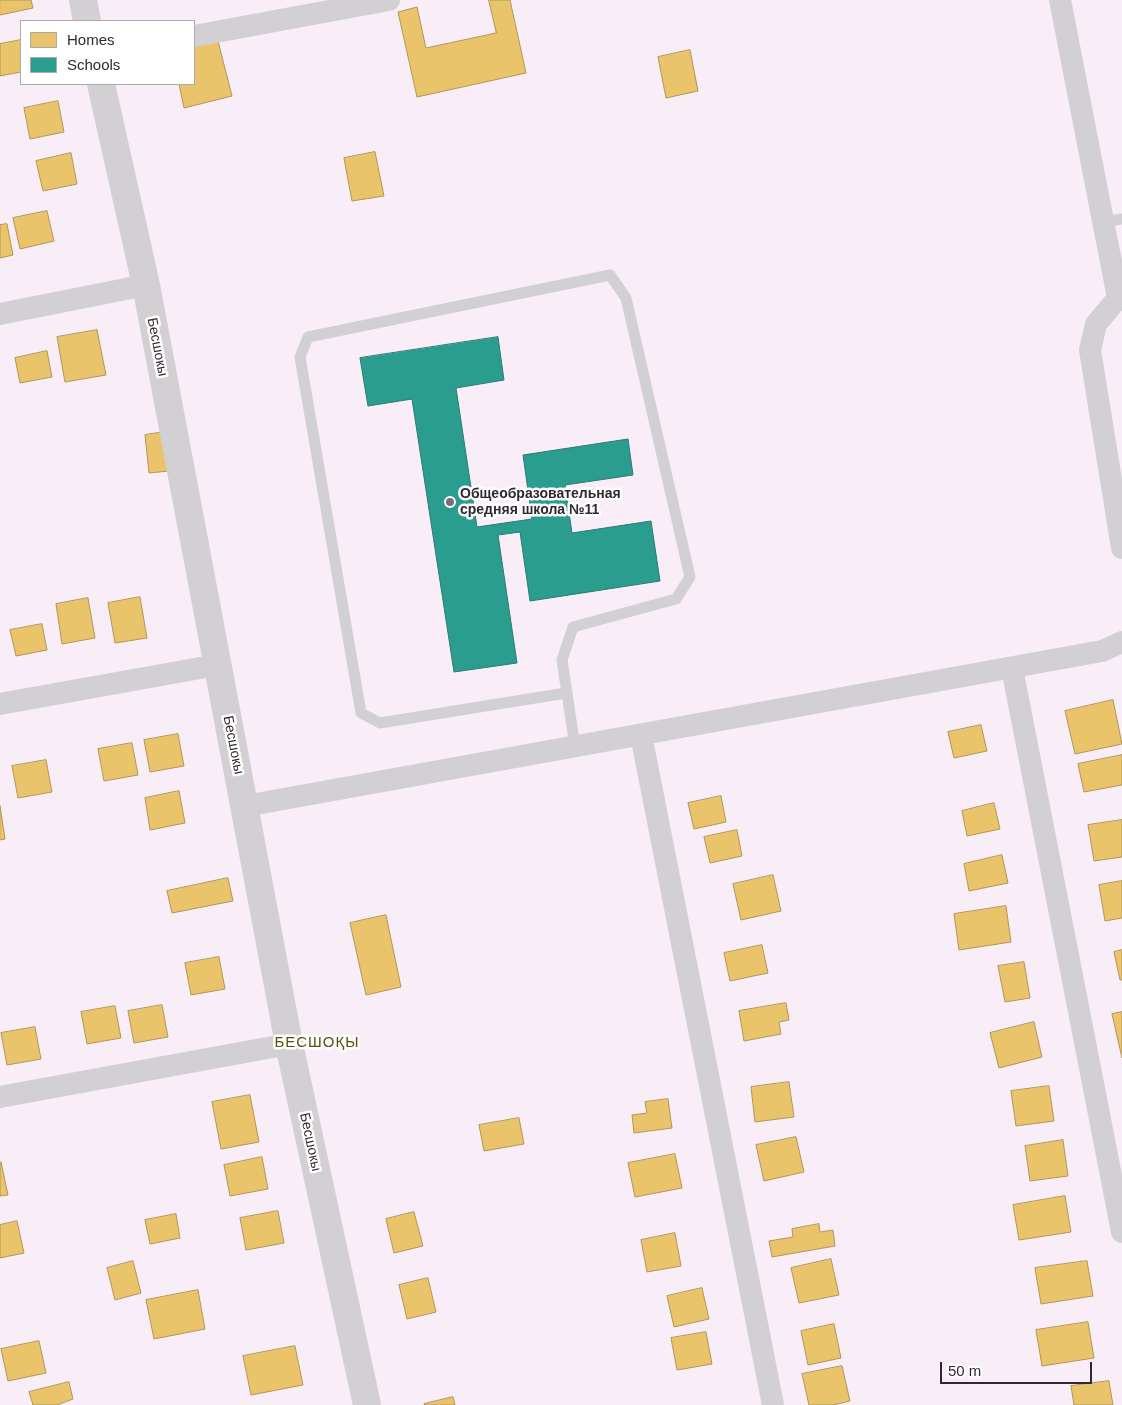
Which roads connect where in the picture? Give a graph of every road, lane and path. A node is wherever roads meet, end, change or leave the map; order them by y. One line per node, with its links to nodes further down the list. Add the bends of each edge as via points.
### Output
1 (83, 0): 4 (street)
2 (390, 0): 5 (street)
3 (1060, 0): 7 (street)
4 (87, 20)
5 (195, 36)
6 (101, 85): 8 (street, Бесшокы)
7 (1112, 221): 10 (street, via 1118,298 1096,324 1090,350)
8 (146, 285): 9 (street); 12 (street, Бесшокы)
9 (0, 314)
10 (1122, 548)
11 (1122, 642): 13 (street, via 1102,652)
12 (217, 665): 15 (street); 18 (street, Бесшокы)
13 (1012, 668): 16 (street); 21 (street)
14 (566, 693): 14 (lane, via 562,660 573,627 676,599 690,577 626,298 610,275 308,337 300,357 361,713 380,723); 17 (lane)
15 (0, 704)
16 (641, 735): 17 (street); 23 (street)
17 (574, 747): 18 (street)
18 (245, 806): 19 (street, Бесшокы)
19 (289, 1044): 20 (street); 22 (street, Бесшокы)
20 (0, 1097)
21 (1122, 1232)
22 (367, 1405)
23 (773, 1405)

